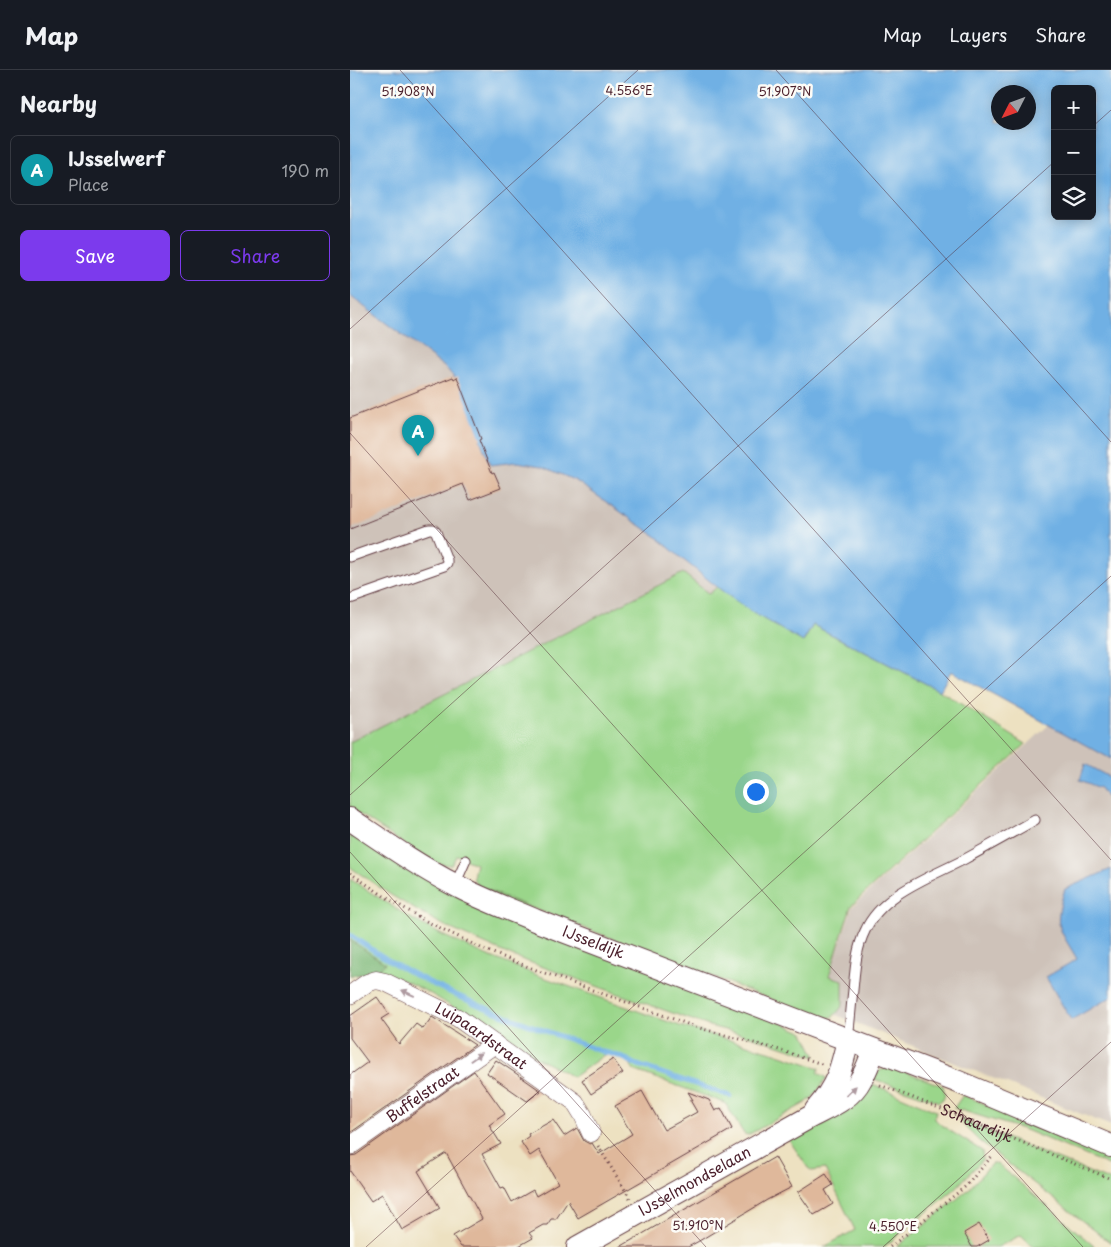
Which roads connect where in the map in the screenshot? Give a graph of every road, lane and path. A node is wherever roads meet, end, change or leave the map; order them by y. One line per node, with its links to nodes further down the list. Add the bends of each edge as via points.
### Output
1 (350, 557): 2 (lane, via 433,529 446,563)
2 (350, 599)
3 (350, 818): 7 (street, IJsseldijk)
4 (1035, 820): 9 (lane, via 901,892 878,911 865,929 858,950)
5 (466, 860): 7 (lane)
6 (350, 873): 12 (path, via 424,920 485,950 696,1027)
7 (454, 885): 9 (street, IJsseldijk, via 536,921)
8 (350, 995): 10 (street, Luipaardstraat, one-way to 8, via 458,1018 384,982 367,983)
9 (848, 1040): 11 (street, Schaardijk); 12 (street, IJsselmondselaan)
10 (495, 1044): 15 (street, Luipaardstraat, via 576,1102); 16 (street, Buffelstraat, one-way to 10)
11 (874, 1050): 13 (street, IJsselmondselaan); 17 (street, Schaardijk)
12 (841, 1070): 14 (street, IJsselmondselaan, via 826,1098)
13 (862, 1079): 14 (street, IJsselmondselaan, one-way to 13, via 842,1100); 19 (path, Schaardijk)
14 (810, 1116): 20 (street, IJsselmondselaan)
15 (591, 1134): 20 (path)
16 (350, 1146)
17 (1111, 1146)
18 (993, 1155): 22 (path, via 966,1186)
19 (1111, 1179)
20 (639, 1214): 21 (street, IJsselmondselaan)
21 (578, 1247)
22 (890, 1247)

